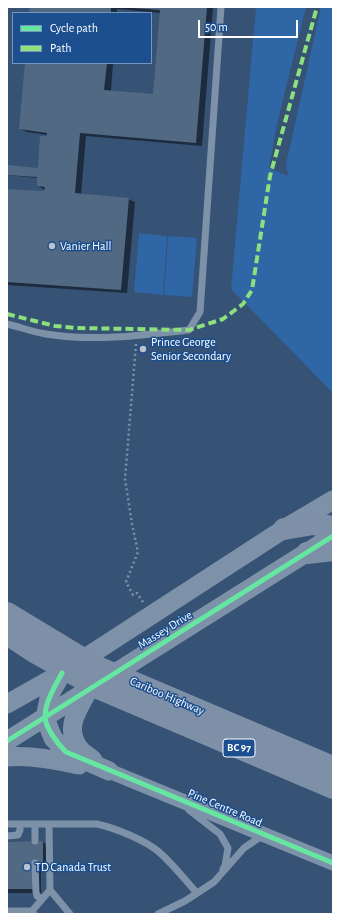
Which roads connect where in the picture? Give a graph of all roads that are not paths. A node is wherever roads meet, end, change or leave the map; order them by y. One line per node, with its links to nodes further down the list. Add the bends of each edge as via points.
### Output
1 (221, 7): 2 (lane, via 200,312 189,330 116,338 87,338 46,334)
2 (7, 324)
3 (333, 500): 5 (street, Massey Drive)
4 (333, 527): 5 (highway, via 313,524)
5 (284, 529): 11 (street, Massey Drive)
6 (333, 536): 8 (street, Massey Drive)
7 (333, 550): 8 (highway)
8 (307, 553): 12 (street, Massey Drive)
9 (7, 613): 18 (highway, Cariboo Highway / BC 97, via 93,665)
10 (7, 634): 15 (highway, Cariboo Highway / BC 97, via 100,689)
11 (62, 673): 13 (street, Massey Drive); 14 (street, via 50,694)
12 (89, 690): 14 (street, Massey Drive); 19 (street, via 71,726 72,736 79,749)
13 (7, 704)
14 (45, 718): 16 (street, Massey Drive); 19 (street, via 53,738 66,752)
15 (213, 736): 20 (highway, Cariboo Highway / BC 97); 22 (highway)
16 (7, 741)
17 (7, 757): 19 (street, via 50,759)
18 (333, 767)
19 (109, 771): 21 (street, Pine Centre Road)
20 (333, 788)
21 (179, 800): 27 (street, Pine Centre Road); 32 (lane, via 220,834 228,848 225,866)
22 (333, 800)
23 (7, 824): 24 (lane)
24 (20, 824): 25 (lane); 28 (lane, via 18,834)
25 (35, 824): 26 (lane); 29 (lane)
26 (49, 824): 33 (lane); 34 (lane, via 97,824 111,827 157,850)
27 (263, 835): 31 (street, Pine Centre Road); 32 (lane, via 244,848)
28 (7, 836)
29 (35, 841)
30 (35, 863): 35 (lane, via 36,892)
31 (333, 863)
32 (214, 882): 34 (lane)
33 (50, 890): 35 (lane); 38 (lane)
34 (197, 893): 39 (lane)
35 (42, 899): 37 (lane)
36 (7, 911): 37 (lane)
37 (33, 913)
38 (70, 914)
39 (158, 914)

